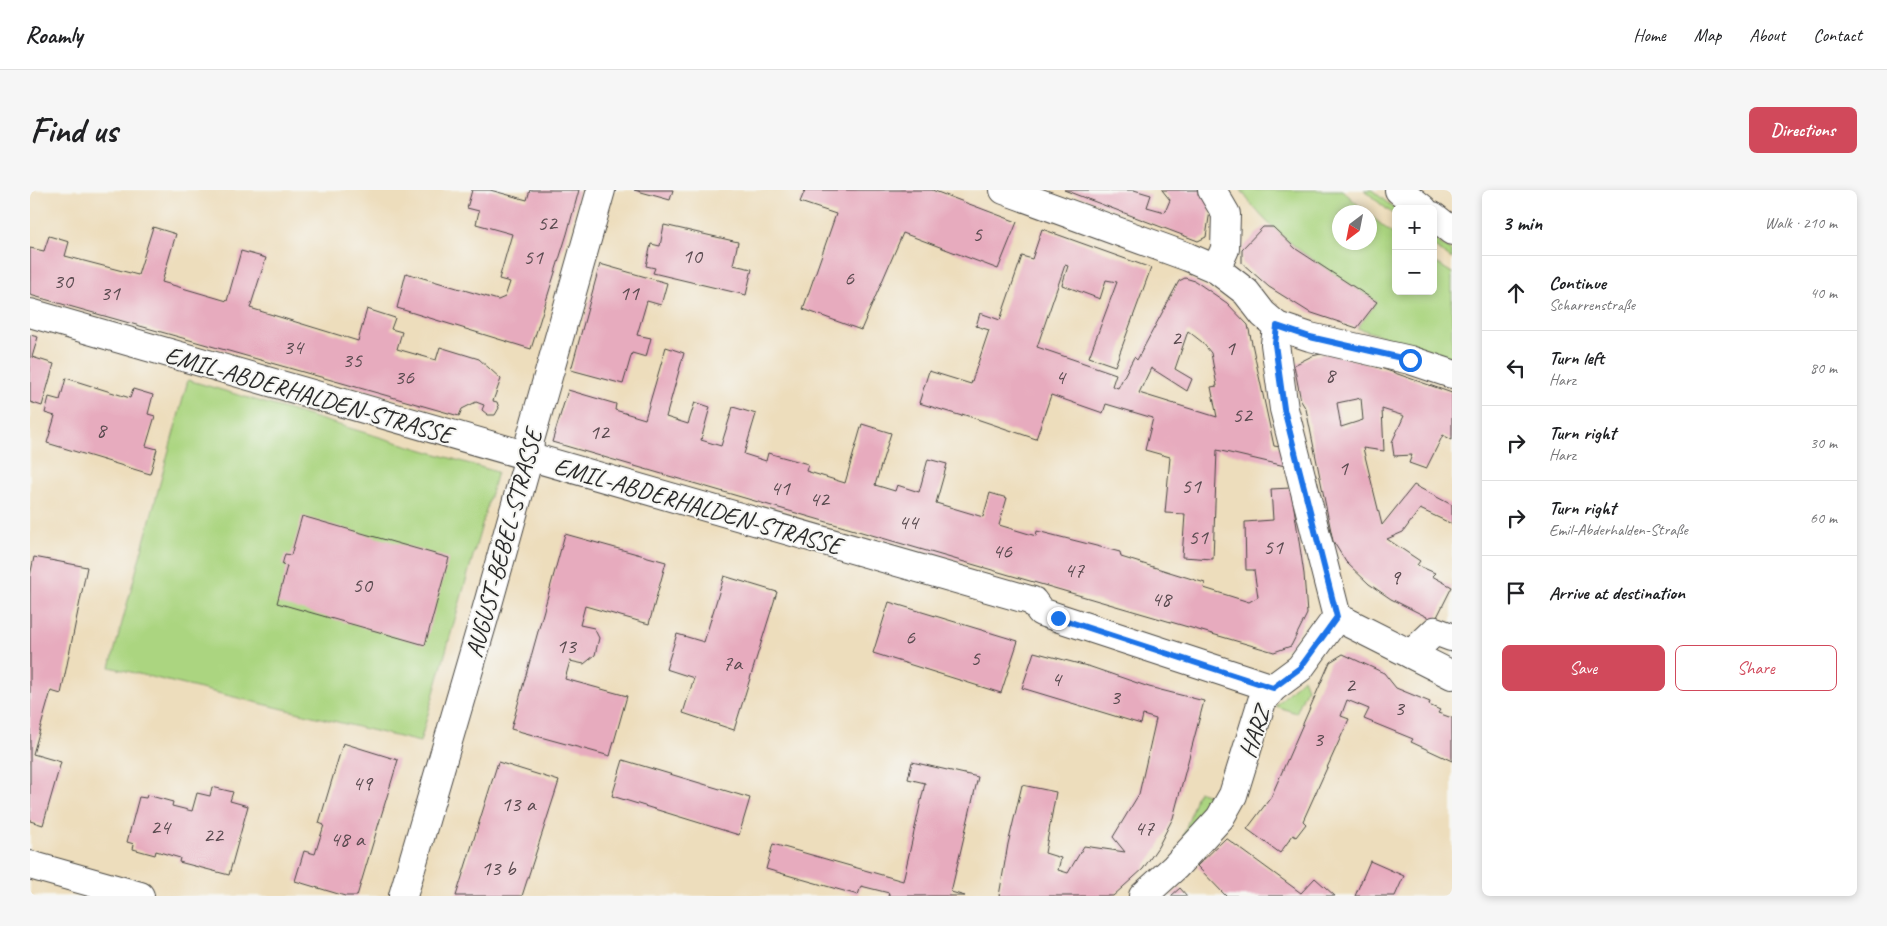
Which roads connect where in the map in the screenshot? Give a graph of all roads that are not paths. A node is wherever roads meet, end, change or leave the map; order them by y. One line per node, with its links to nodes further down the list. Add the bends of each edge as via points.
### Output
1 (601, 190): 12 (street, AUGUST-BEBEL-STRASSE, via 530,440)
2 (1004, 190): 8 (street)
3 (1212, 190): 8 (street, via 1226,214 1225,249)
4 (1399, 190): 5 (street)
5 (1418, 205)
6 (1437, 219): 7 (street)
7 (1452, 230)
8 (1216, 269): 10 (street, via 1246,292)
9 (30, 313): 12 (street, EMIL-ABDERHALDEN-STRASSE)
10 (1277, 326): 11 (street); 13 (street, via 1275,344 1284,409)
11 (1452, 374)
12 (529, 456): 16 (street, EMIL-ABDERHALDEN-STRASSE, via 1033,601 1041,612); 19 (street, AUGUST-BEBEL-STRASSE)
13 (1337, 617): 15 (street); 16 (street, HARZ, via 1300,668)
14 (1452, 636): 15 (street, via 1436,631)
15 (1432, 665)
16 (1273, 688): 20 (street, HARZ, via 1262,701 1233,794 1220,818)
17 (30, 866): 18 (street)
18 (140, 896)
19 (403, 896)
20 (1143, 896)

